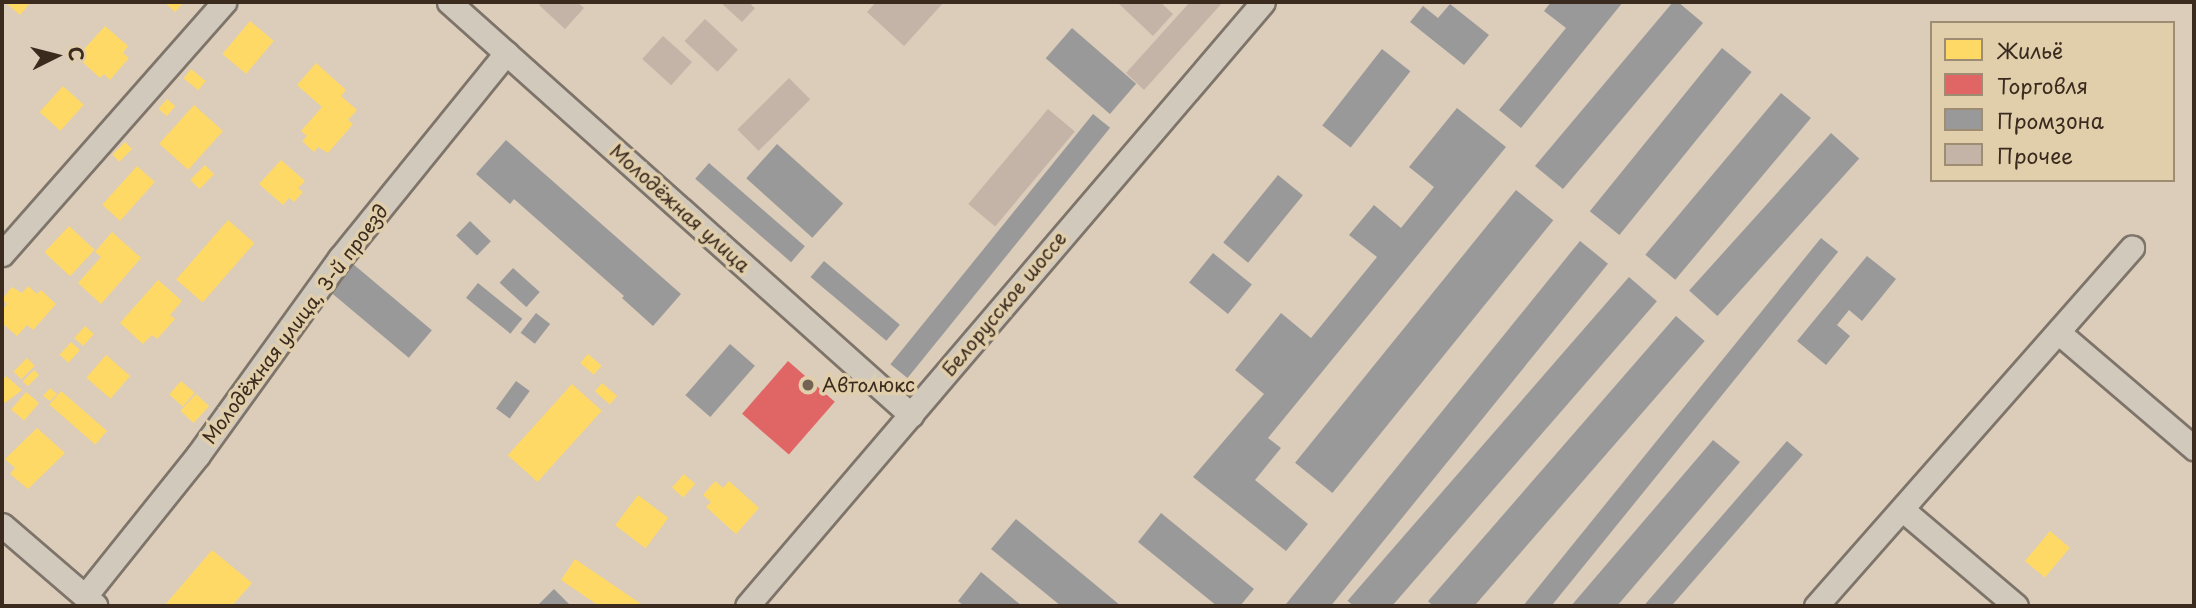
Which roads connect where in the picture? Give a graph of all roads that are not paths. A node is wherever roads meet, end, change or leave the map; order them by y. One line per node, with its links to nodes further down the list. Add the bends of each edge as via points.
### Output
1 (224, 2): 6 (street)
2 (449, 2): 4 (street, Молодёжная улица)
3 (1263, 2): 8 (street, Белорусское шоссе)
4 (506, 52): 8 (street, Молодёжная улица); 12 (street, Молодёжная улица, 3-й проезд, via 340,258)
5 (2132, 247): 7 (street)
6 (2, 254)
7 (2058, 332): 9 (street); 10 (street)
8 (911, 415): 13 (street, Белорусское шоссе)
9 (2194, 448)
10 (1903, 510): 14 (street); 15 (street)
11 (2, 525): 12 (street)
12 (91, 601)
13 (747, 606)
14 (1816, 606)
15 (2016, 606)

